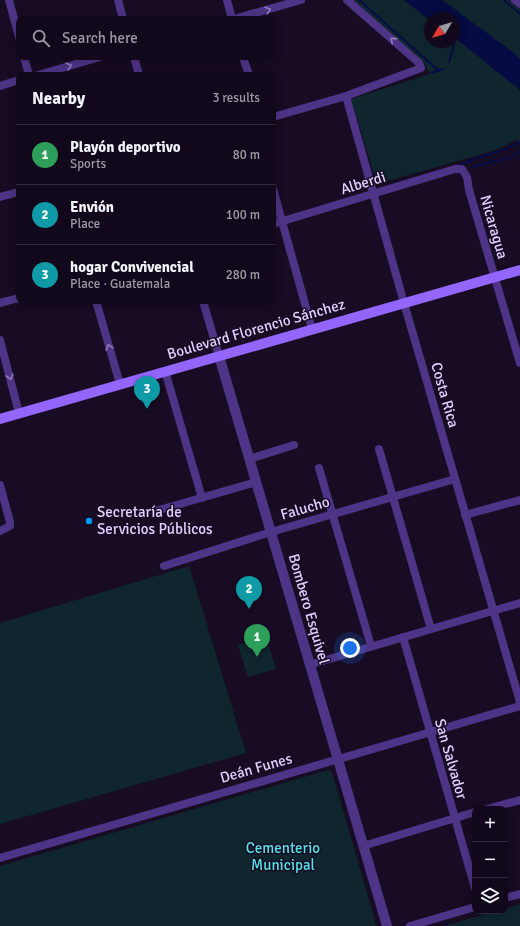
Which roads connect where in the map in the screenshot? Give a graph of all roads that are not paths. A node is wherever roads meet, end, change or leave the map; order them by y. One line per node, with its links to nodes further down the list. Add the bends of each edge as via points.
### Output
1 (9, 0): 11 (street)
2 (118, 0): 8 (street)
3 (227, 0): 9 (street)
4 (301, 0): 10 (street, one-way to 4)
5 (347, 0): 22 (street, one-way to 5, via 419,71 421,66)
6 (515, 0): 7 (street)
7 (520, 4)
8 (122, 16)
9 (232, 16)
10 (244, 16)
11 (16, 27)
12 (25, 60): 16 (street)
13 (90, 60): 17 (street, one-way to 13)
14 (135, 60): 18 (street)
15 (245, 60): 19 (street)
16 (28, 72)
17 (48, 72)
18 (138, 72)
19 (248, 72)
20 (16, 81): 21 (street)
21 (0, 86)
22 (346, 96): 23 (street); 26 (street, Costa Rica)
23 (276, 116)
24 (462, 169): 26 (street, Alberdi, via 454,169); 32 (street, Nicaragua, via 468,177 469,190)
25 (16, 193): 27 (street)
26 (374, 194): 29 (street, Alberdi); 35 (street, Costa Rica)
27 (0, 198)
28 (276, 200): 29 (street)
29 (282, 221): 30 (street, Alberdi); 38 (street)
30 (276, 223)
31 (520, 270): 32 (main road, Boulevard Florencio Sánchez)
32 (494, 277): 35 (main road, Boulevard Florencio Sánchez); 41 (street, Nicaragua)
33 (16, 299): 34 (street)
34 (0, 303)
35 (404, 303): 38 (main road, Boulevard Florencio Sánchez); 50 (street, Costa Rica)
36 (97, 304): 43 (street, one-way to 36)
37 (204, 304): 40 (street, Bombero Esquivel)
38 (312, 329): 40 (main road, Boulevard Florencio Sánchez)
39 (0, 340): 44 (street, one-way to 44)
40 (219, 356): 42 (main road, Boulevard Florencio Sánchez); 48 (street, Bombero Esquivel)
41 (520, 363)
42 (165, 371): 43 (main road, Boulevard Florencio Sánchez); 54 (street)
43 (120, 384): 44 (main road, Boulevard Florencio Sánchez)
44 (19, 413): 45 (main road, Boulevard Florencio Sánchez)
45 (0, 419)
46 (294, 445): 48 (street)
47 (379, 449): 53 (street)
48 (249, 459): 51 (street, Bombero Esquivel)
49 (319, 468): 57 (street)
50 (455, 479): 53 (street, Falucho); 58 (street, Costa Rica)
51 (256, 482): 54 (street); 60 (street, Bombero Esquivel)
52 (0, 485): 59 (street, via 10,522 10,526)
53 (393, 497): 57 (street, Falucho); 64 (street)
54 (202, 498): 56 (street)
55 (520, 500): 58 (street)
56 (159, 510)
57 (333, 514): 60 (street, Falucho); 66 (street)
58 (465, 516): 63 (street, Costa Rica)
59 (0, 531)
60 (271, 532): 61 (street, Falucho); 67 (street, Bombero Esquivel)
61 (164, 566)
62 (520, 603): 63 (street)
63 (494, 611): 64 (street); 68 (street, Costa Rica)
64 (431, 629): 65 (street)
65 (403, 637): 66 (street); 70 (street, San Salvador)
66 (371, 646): 67 (street)
67 (309, 665): 71 (street, Bombero Esquivel)
68 (520, 702)
69 (520, 706): 70 (street, Deán Funes)
70 (429, 732): 71 (street, Deán Funes); 75 (street, San Salvador)
71 (337, 759): 76 (street, Bombero Esquivel); 77 (street, Deán Funes)
72 (520, 800): 73 (street)
73 (498, 806)
74 (472, 813): 75 (street)
75 (454, 818): 76 (street); 78 (street, San Salvador)
76 (363, 846): 82 (street, Bombero Esquivel)
77 (0, 858)
78 (472, 878)
79 (520, 894): 80 (street)
80 (508, 897)
81 (472, 908): 83 (street)
82 (387, 926)
83 (410, 926)

